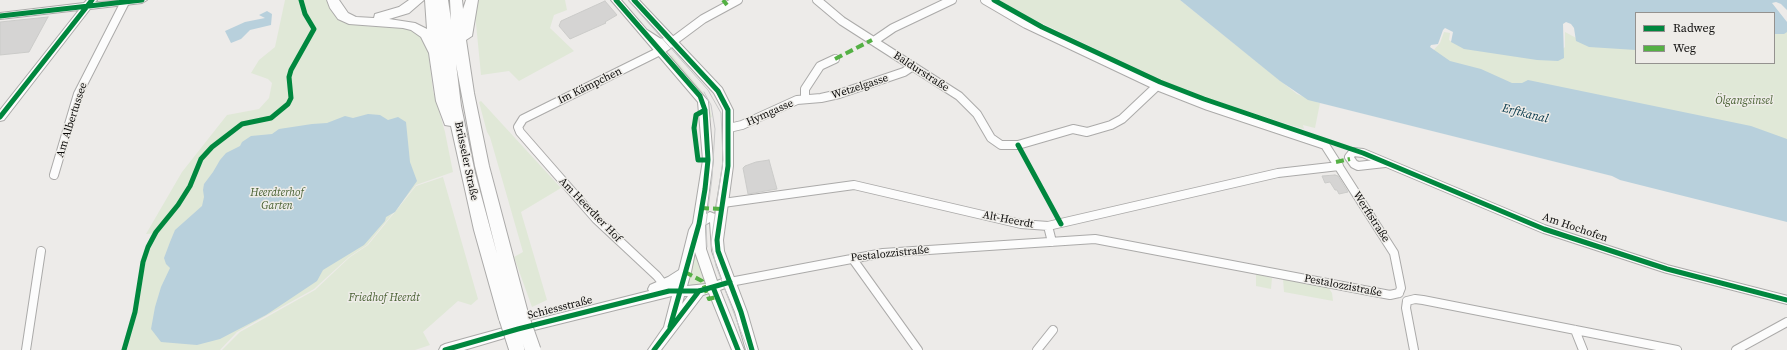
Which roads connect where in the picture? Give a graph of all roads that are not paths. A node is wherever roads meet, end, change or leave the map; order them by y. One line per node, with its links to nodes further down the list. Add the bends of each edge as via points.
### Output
1 (96, 0): 18 (main road)
2 (142, 0): 16 (main road)
3 (333, 0): 24 (highway, via 343,16 354,21 415,27 426,34)
4 (342, 0): 5 (highway, via 353,13 381,17 404,10)
5 (418, 0)
6 (431, 0): 24 (highway)
7 (442, 0): 35 (highway, Brüsseler Straße, via 454,106)
8 (456, 0): 27 (highway, Brüsseler Straße)
9 (472, 0): 27 (highway, via 465,30)
10 (616, 0): 20 (main road)
11 (634, 0): 21 (main road)
12 (738, 0): 17 (street, Im Kämpchen)
13 (817, 0): 22 (street, Baldurstraße, via 829,12)
14 (952, 0): 22 (street, via 893,28)
15 (985, 0): 28 (street, via 1026,24)
16 (124, 1): 18 (main road); 36 (street, Am Albertussee, via 84,80)
17 (725, 2): 21 (street, Im Kämpchen)
18 (90, 3): 19 (main road); 30 (main road)
19 (0, 16)
20 (646, 34): 21 (street, via 660,43); 23 (main road)
21 (672, 41): 23 (street, Im Kämpchen); 32 (main road, via 724,99 729,116)
22 (874, 41): 26 (street, Baldurstraße)
23 (660, 51): 31 (street, Im Kämpchen); 38 (main road, via 700,96 705,110 708,160)
24 (436, 58): 35 (highway, via 443,101)
25 (835, 59): 29 (street, Hymgasse, via 820,66 805,89)
26 (913, 66): 28 (street, Baldurstraße, via 959,96 996,142 1006,146 1073,129 1087,132 1111,125 1122,119); 29 (street, Wetzelgasse, via 904,72 839,94)
27 (463, 67): 52 (highway, Brüsseler Straße)
28 (1157, 86): 34 (street, Werftstraße, via 1325,146)
29 (805, 99): 32 (street, Hymgasse)
30 (0, 117)
31 (520, 122): 48 (street, Am Heerdter Hof, via 520,132 596,219 636,256)
32 (729, 128): 37 (main road, via 728,166)
33 (1385, 163): 50 (street, Am Hochofen, via 1544,229 1667,269)
34 (1339, 166): 39 (street, Alt-Heerdt, via 1278,173); 49 (street, Werftstraße, via 1394,253 1401,288)
35 (468, 173): 52 (highway, Brüsseler Straße, via 482,230)
36 (54, 175)
37 (723, 203): 39 (street, Alt-Heerdt, via 854,185 1021,224); 40 (main road)
38 (699, 224): 40 (main road, via 706,218 714,218 717,222); 45 (main road); 47 (main road, via 700,249)
39 (1048, 226): 41 (street)
40 (717, 240): 44 (main road)
41 (1052, 242): 43 (street, Pestalozzistraße, via 883,253); 49 (street, Pestalozzistraße, via 1106,240 1390,295)
42 (41, 251): 57 (street)
43 (852, 258): 46 (street, Pestalozzistraße); 64 (street)
44 (724, 270): 46 (main road); 47 (main road, via 721,278)
45 (685, 272): 48 (main road); 48 (main road, via 687,286 691,289)
46 (730, 282): 47 (main road, Schiessstraße); 63 (main road)
47 (712, 287): 48 (main road, Schiessstraße); 62 (main road)
48 (677, 288): 54 (main road); 54 (main road, via 688,304); 58 (main road, Schiessstraße)
49 (1399, 293): 51 (street, Pestalozzistraße)
50 (1787, 300)
51 (1407, 301): 56 (street, via 1424,300); 66 (street)
52 (514, 316): 59 (highway, bridge); 60 (highway, bridge)
53 (1787, 322): 69 (street)
54 (670, 327): 61 (main road)
55 (1053, 330): 65 (street)
56 (1575, 330): 67 (street); 68 (street)
57 (26, 350)
58 (445, 350)
59 (517, 350)
60 (533, 350)
61 (654, 350)
62 (738, 350)
63 (752, 350)
64 (918, 350)
65 (1037, 350)
66 (1414, 350)
67 (1582, 350)
68 (1677, 350)
69 (1736, 350)

